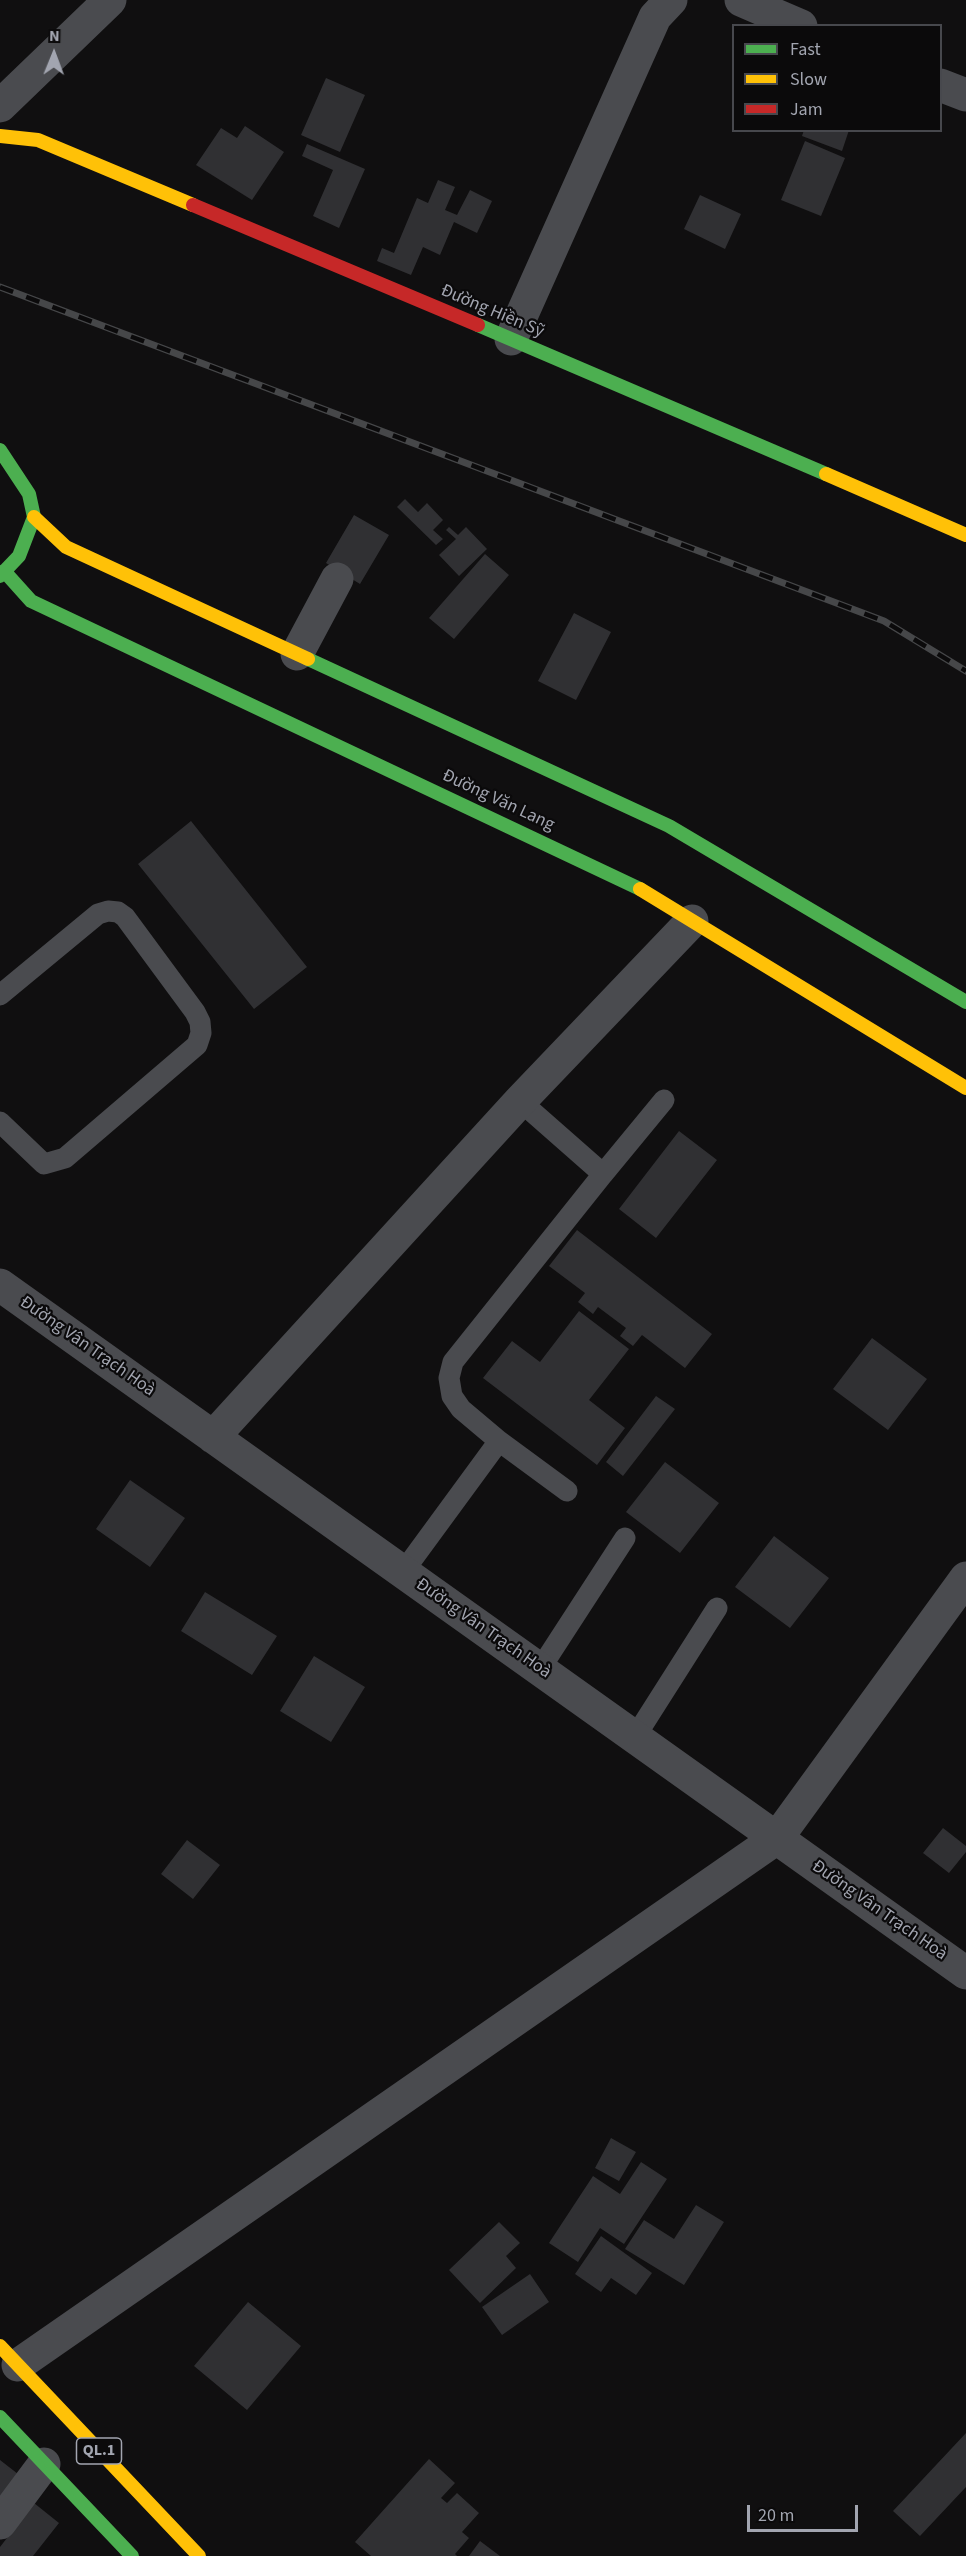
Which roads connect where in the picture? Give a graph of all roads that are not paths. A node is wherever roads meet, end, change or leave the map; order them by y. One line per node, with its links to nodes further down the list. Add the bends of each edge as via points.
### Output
1 (110, 0): 7 (street)
2 (671, 0): 9 (street, via 655,17)
3 (741, 0): 4 (street)
4 (796, 24)
5 (942, 86): 6 (street)
6 (966, 96)
7 (0, 106)
8 (0, 136): 9 (main road, Đường Hiền Sỹ, via 38,140)
9 (511, 339): 12 (main road, Đường Hiền Sỹ)
10 (0, 450): 11 (main road, via 29,494)
11 (34, 518): 13 (main road, via 19,556); 15 (main road, via 66,547)
12 (966, 535)
13 (2, 573): 16 (main road, Đường Văn Lang, via 31,601 626,881)
14 (337, 579): 15 (street)
15 (297, 654): 18 (main road, via 669,826)
16 (692, 921): 19 (main road, Đường Văn Lang); 21 (street)
17 (0, 995): 22 (lane, via 98,914 118,912 125,916 195,1012 201,1033 197,1045 65,1158 44,1164)
18 (966, 1002)
19 (966, 1088)
20 (664, 1100): 23 (lane)
21 (520, 1101): 23 (lane); 25 (street)
22 (0, 1122)
23 (603, 1174): 26 (lane, via 453,1362 449,1378 452,1396 461,1409)
24 (0, 1285): 25 (street, Đường Vân Trạch Hoà)
25 (213, 1437): 29 (street, Đường Vân Trạch Hoà)
26 (499, 1441): 27 (lane); 29 (lane)
27 (567, 1491)
28 (625, 1538): 32 (lane)
29 (403, 1572): 32 (street, Đường Vân Trạch Hoà)
30 (966, 1578): 34 (street)
31 (717, 1608): 33 (lane)
32 (540, 1669): 33 (street, Đường Vân Trạch Hoà)
33 (635, 1737): 34 (street, Đường Vân Trạch Hoà)
34 (777, 1838): 35 (street, Đường Vân Trạch Hoà); 36 (street)
35 (966, 1973)
36 (9, 2361): 41 (main road, QL.1)
37 (0, 2417): 38 (main road, QL.1)
38 (44, 2464): 39 (street); 40 (main road, QL.1)
39 (0, 2523)
40 (132, 2556)
41 (199, 2556)

